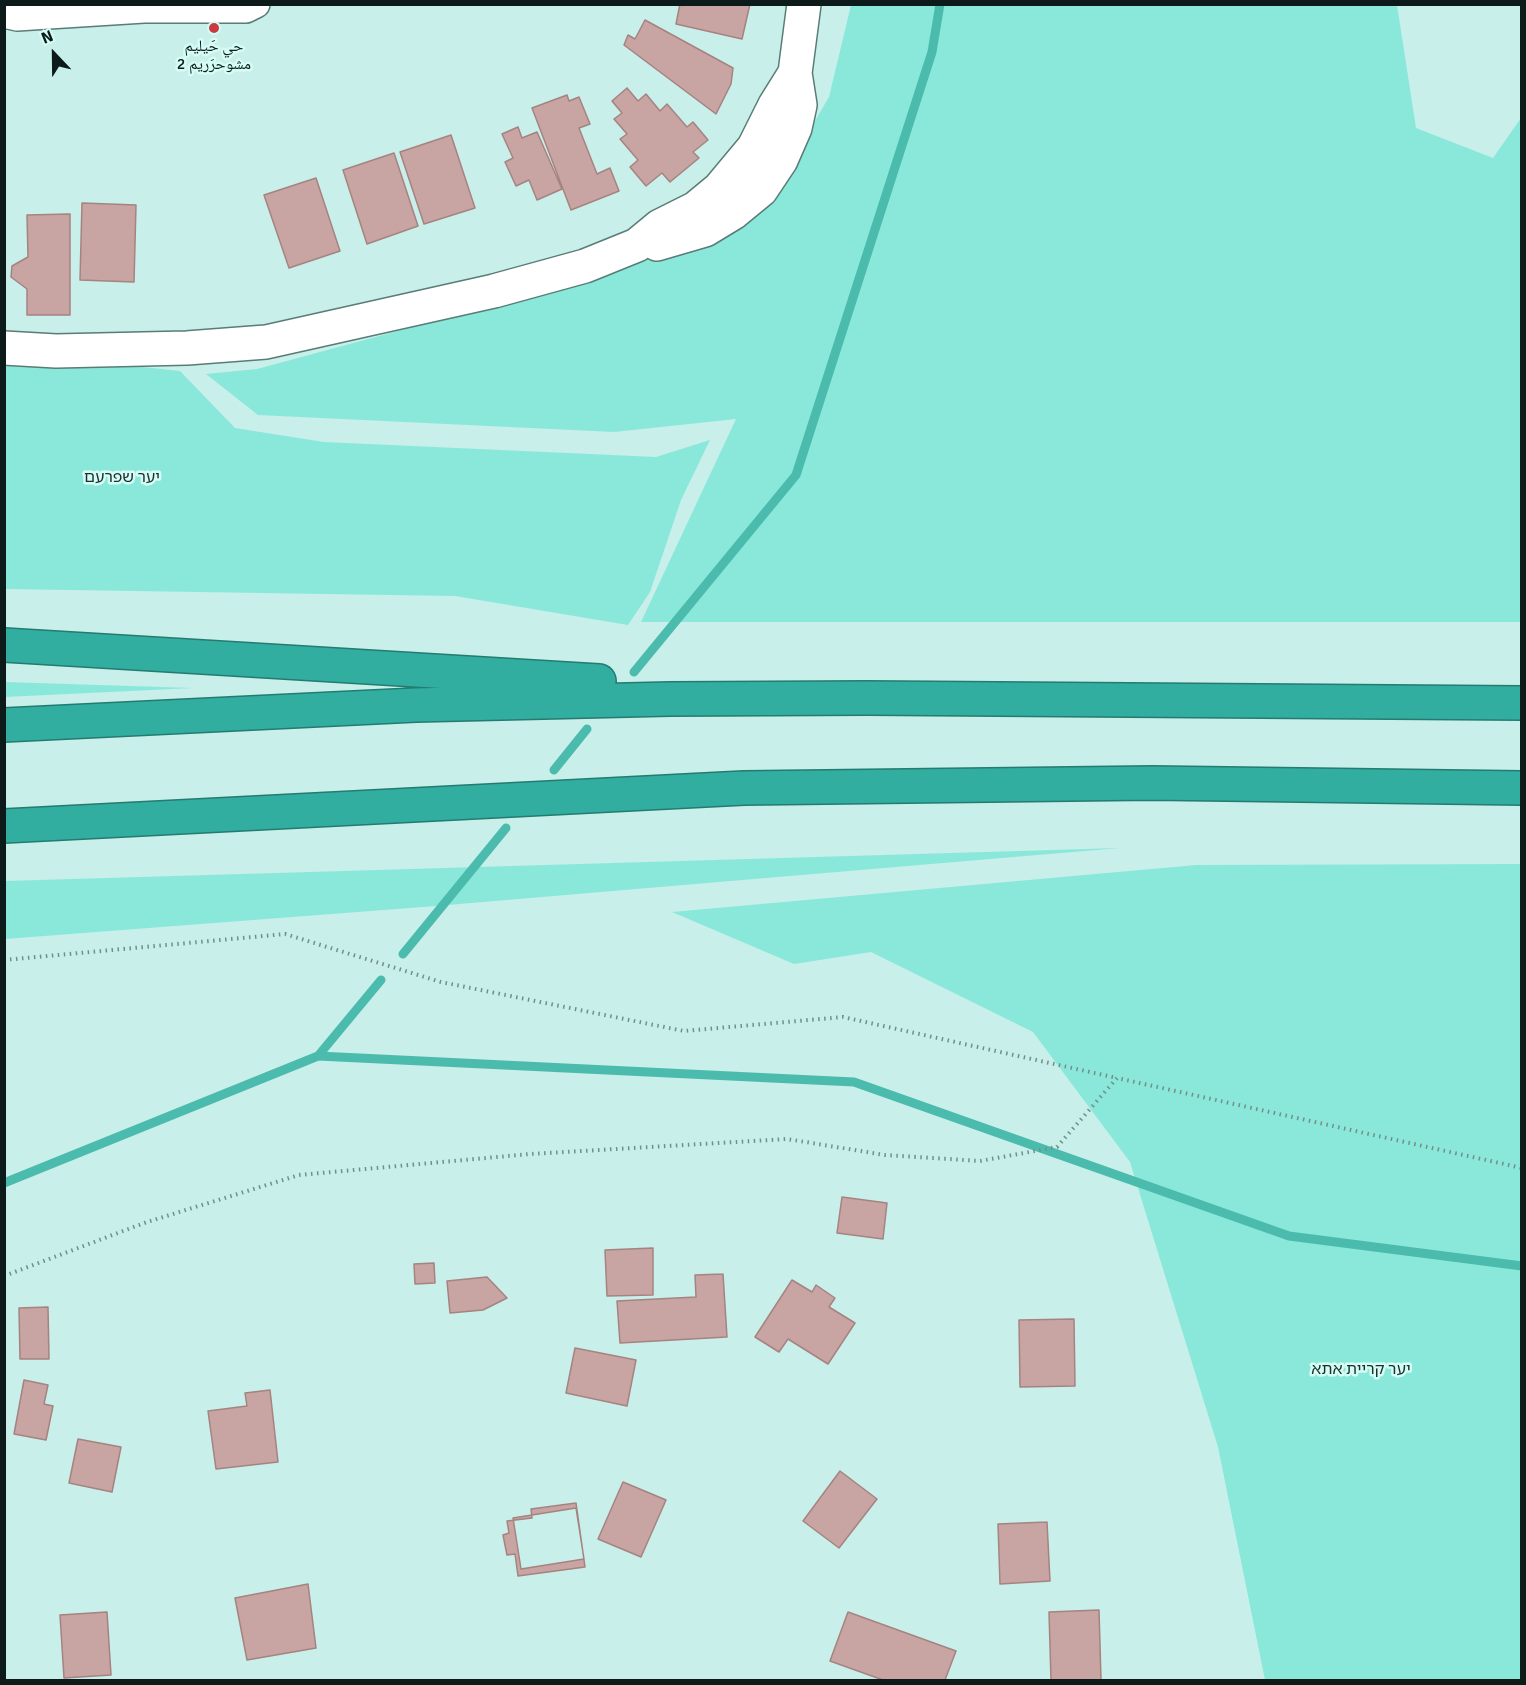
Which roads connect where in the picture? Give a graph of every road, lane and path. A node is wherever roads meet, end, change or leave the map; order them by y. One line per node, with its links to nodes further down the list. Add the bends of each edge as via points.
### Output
1 (256, 4): 3 (street, via 246,9)
2 (804, 4): 5 (street, via 795,73 741,167 696,207 660,226 638,245 585,266 494,291 266,342 56,351)
3 (144, 7): 4 (street, via 16,17)
4 (4, 14)
5 (4, 348)
6 (4, 645): 7 (highway)
7 (867, 698): 8 (highway); 9 (highway, via 416,705)
8 (1521, 703)
9 (4, 725)
10 (1521, 788): 11 (highway, via 1152,783 756,787)
11 (4, 826)
12 (4, 960): 13 (path, via 285,934 441,981 684,1031 843,1017)
13 (1117, 1078): 14 (path); 15 (path, via 1058,1147 980,1161 885,1155 787,1139 530,1154 299,1175 147,1222)
14 (1521, 1168)
15 (4, 1276)

